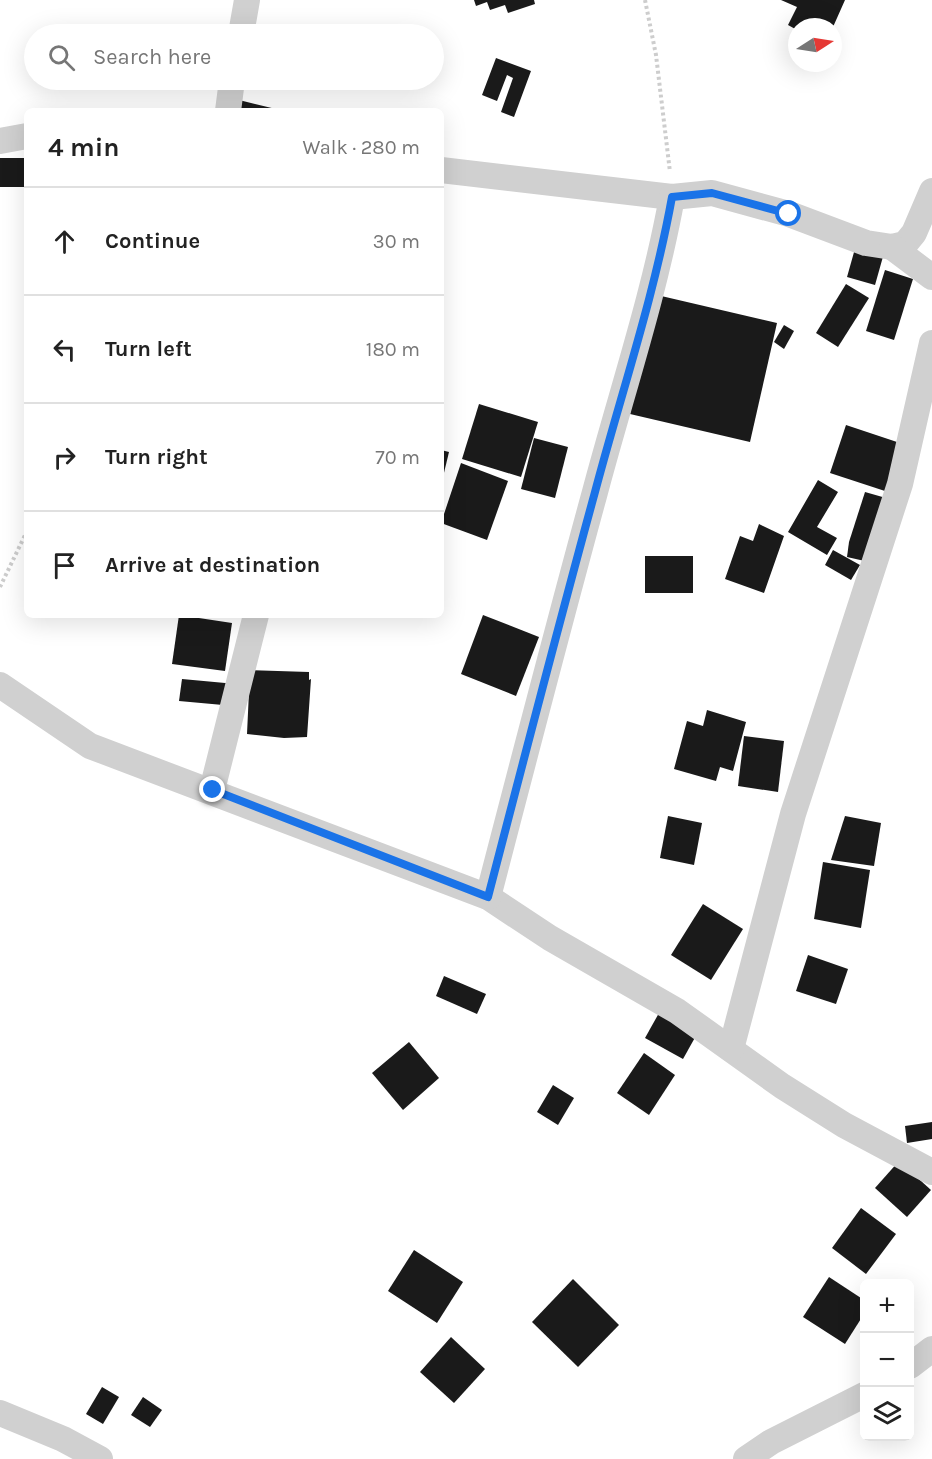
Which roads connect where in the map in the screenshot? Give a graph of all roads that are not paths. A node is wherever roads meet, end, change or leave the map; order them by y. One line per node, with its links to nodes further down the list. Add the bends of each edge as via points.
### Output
1 (247, 0): 2 (street)
2 (243, 24)
3 (231, 90): 4 (street)
4 (228, 108)
5 (24, 137): 6 (street)
6 (0, 141)
7 (444, 170): 9 (street)
8 (932, 191): 10 (street, via 914,233 904,244)
9 (672, 197): 10 (street, via 712,193 730,197 866,243); 16 (street, via 622,400)
10 (892, 247): 11 (street)
11 (932, 276)
12 (932, 342): 17 (street, via 900,484 793,814)
13 (255, 618): 15 (street)
14 (0, 685): 15 (street, via 90,746)
15 (213, 790): 16 (street)
16 (488, 897): 17 (street, via 550,938 677,1011)
17 (731, 1049): 18 (street, via 844,1125)
18 (932, 1172)
19 (932, 1350): 20 (street)
20 (914, 1363)
21 (860, 1397): 23 (street)
22 (0, 1413): 24 (street)
23 (772, 1451): 25 (street)
24 (100, 1459)
25 (746, 1459)

